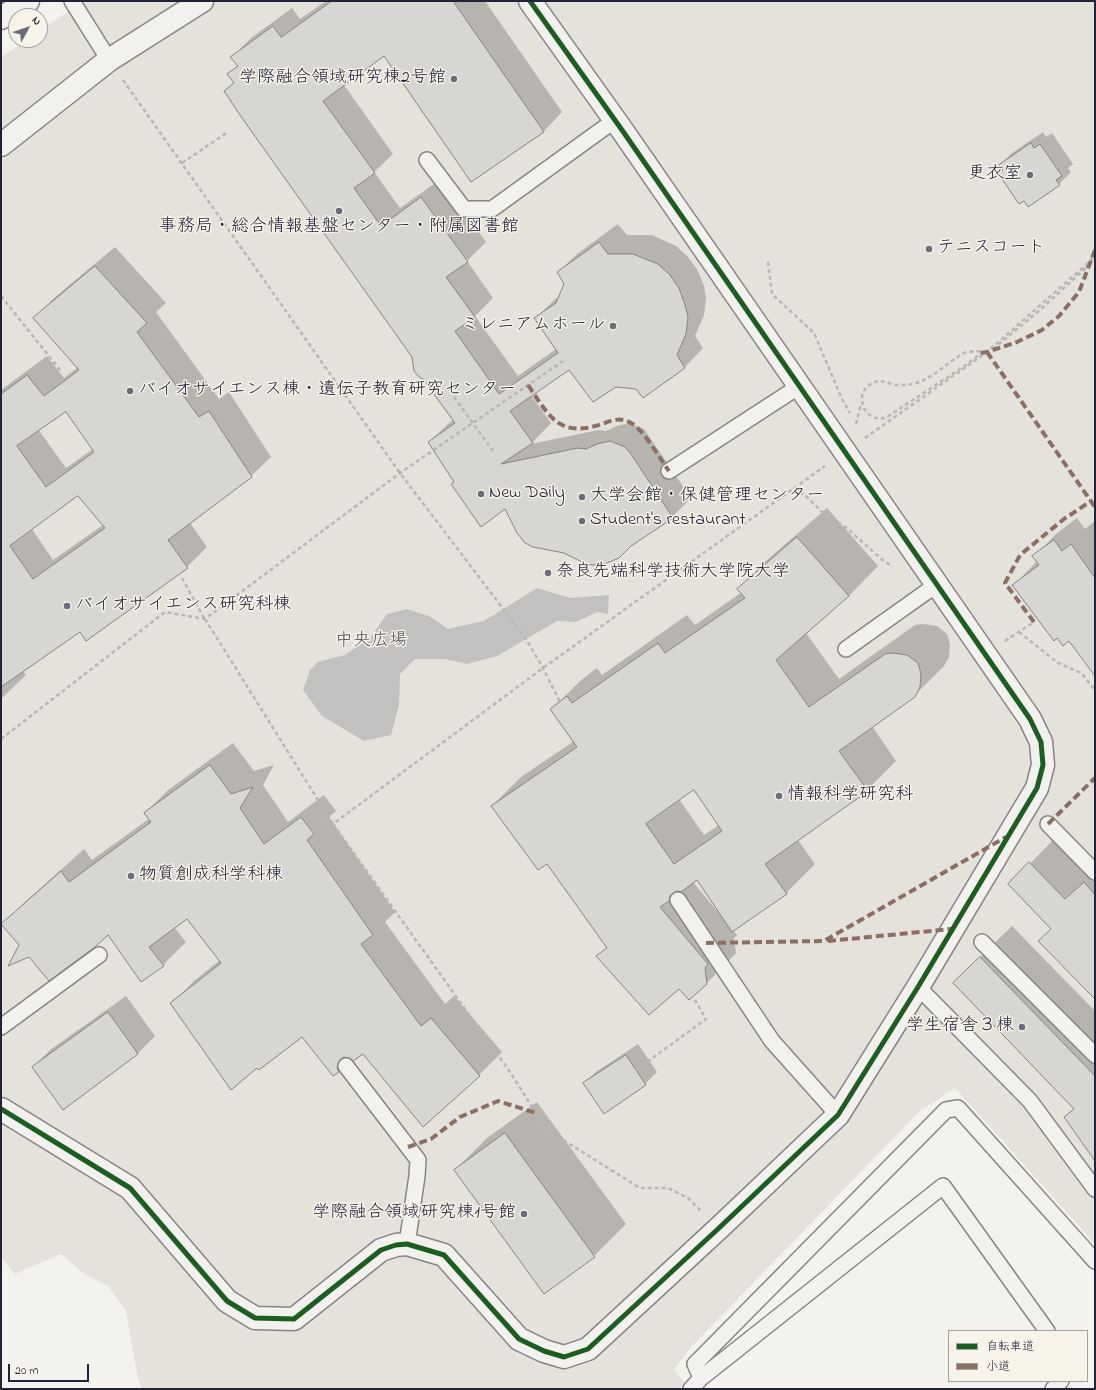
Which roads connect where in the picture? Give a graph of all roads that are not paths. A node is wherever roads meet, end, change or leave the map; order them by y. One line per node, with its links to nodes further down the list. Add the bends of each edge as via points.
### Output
1 (28, 1): 5 (street)
2 (72, 1): 6 (lane)
3 (202, 1): 6 (street)
4 (530, 1): 7 (street)
5 (1, 18)
6 (109, 60): 8 (street)
7 (615, 120): 9 (lane, via 492,209 464,209); 10 (street)
8 (1, 145)
9 (427, 160)
10 (798, 387): 11 (lane); 12 (street)
11 (668, 471)
12 (933, 580): 13 (lane); 19 (street, via 1030,720 1041,742 1043,764 1037,788)
13 (846, 649)
14 (1048, 824): 15 (lane)
15 (1095, 872)
16 (678, 900): 24 (lane, via 772,1040)
17 (982, 942): 21 (lane)
18 (99, 955): 20 (lane)
19 (918, 987): 24 (street); 25 (lane, via 1030,1101)
20 (1, 1027)
21 (1095, 1055)
22 (346, 1066): 26 (lane, via 418,1160)
23 (1, 1109): 26 (street, via 130,1188 227,1301 255,1318 294,1319 381,1250)
24 (838, 1115): 26 (street, via 588,1349 564,1357 519,1339 444,1255)
25 (1095, 1189)
26 (406, 1244)
27 (1095, 1261): 29 (lane, via 958,1108 946,1110 695,1364)
28 (1046, 1330): 29 (lane, via 943,1186)
29 (701, 1378): 30 (lane)
30 (691, 1389)

